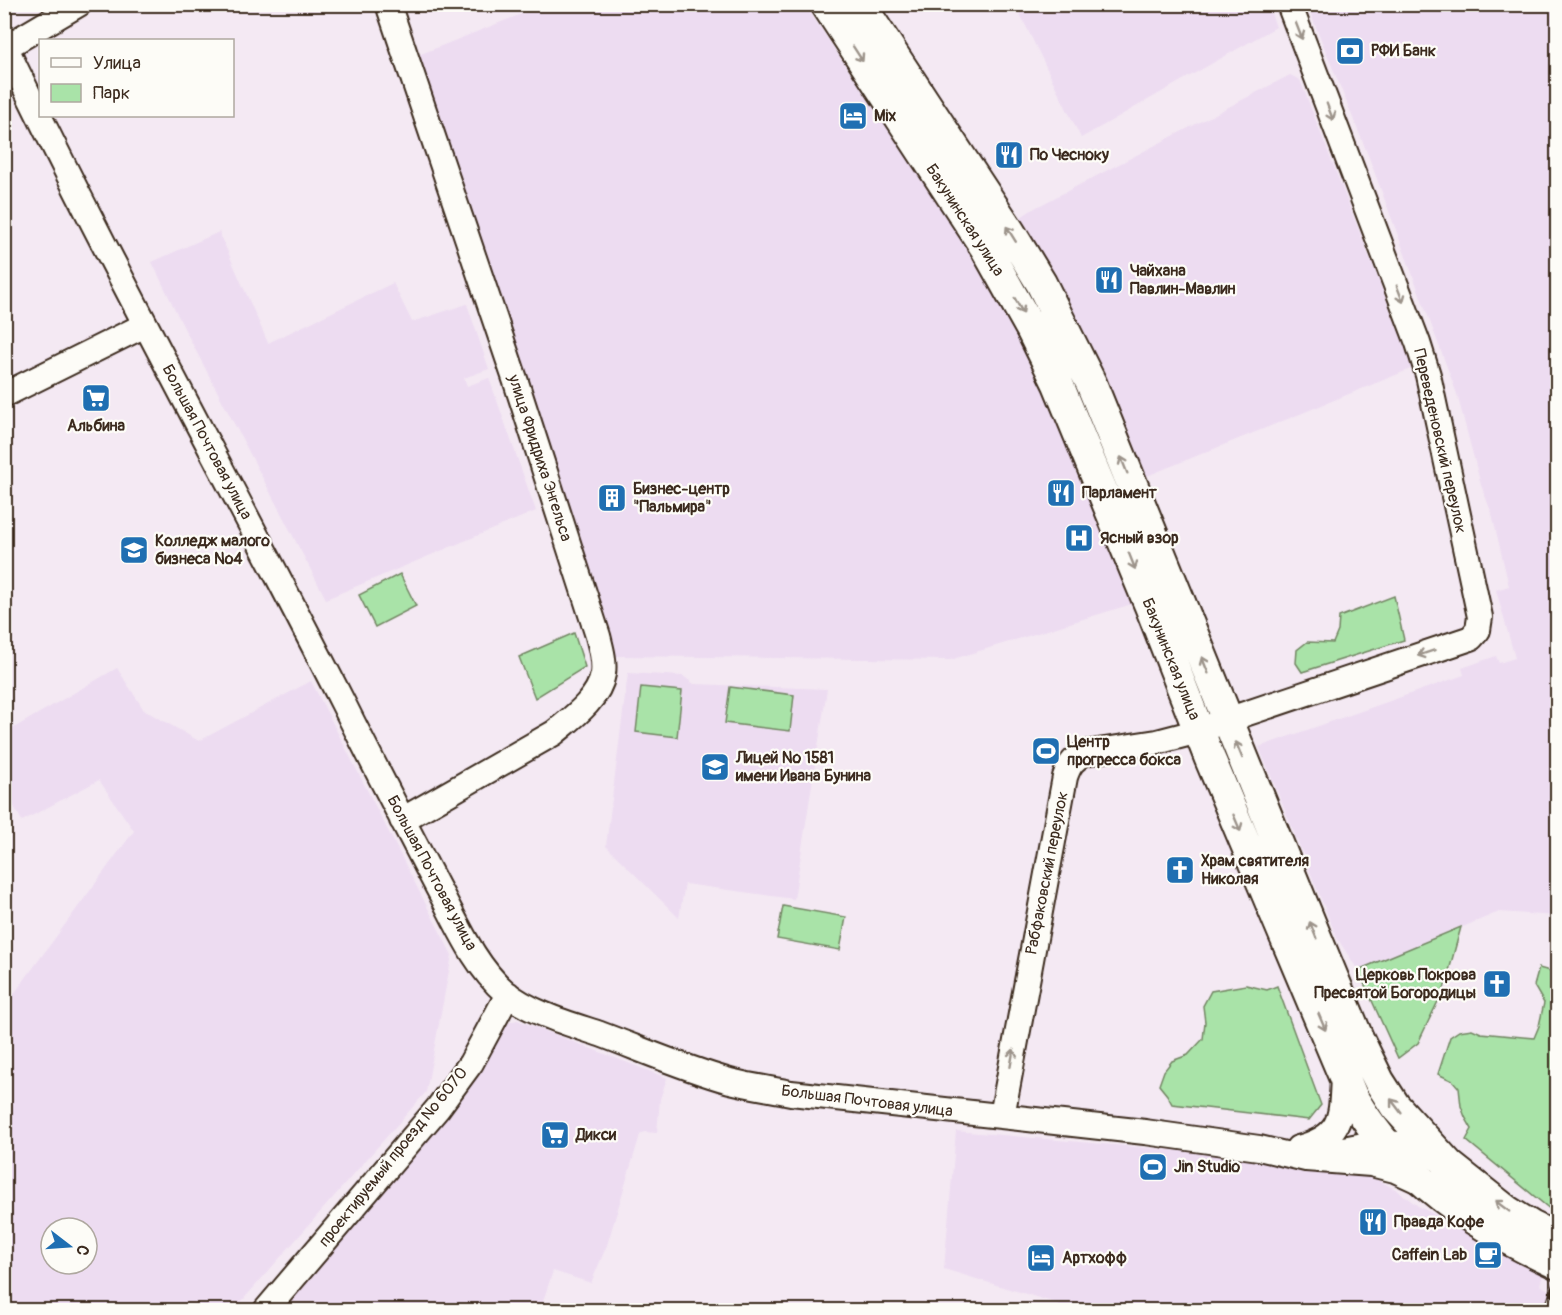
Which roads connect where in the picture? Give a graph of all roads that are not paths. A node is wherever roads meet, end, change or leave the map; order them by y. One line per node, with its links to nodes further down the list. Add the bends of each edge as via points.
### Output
1 (79, 4): 6 (street)
2 (388, 4): 13 (street, улица Фридриха Энгельса, via 515,380 598,636 603,663 594,694 554,733)
3 (826, 4): 12 (main road, Бакунинская улица, one-way to 12, via 985,247 1031,329 1079,432)
4 (860, 4): 11 (main road, Бакунинская улица, one-way to 4, via 1091,383 1041,283)
5 (1289, 4): 11 (street, Переведеновский переулок, one-way to 11, via 1422,354 1480,623 1471,638)
6 (5, 45): 7 (street, Большая Почтовая улица)
7 (39, 113)
8 (41, 117): 9 (street, Большая Почтовая улица)
9 (145, 325): 10 (street); 13 (street, Большая Почтовая улица)
10 (4, 395)
11 (1227, 720): 12 (street, Переведеновский переулок); 19 (main road, Бакунинская улица, one-way to 11, via 1395,1106 1379,1081)
12 (1199, 730): 15 (main road, Бакунинская улица, one-way to 15); 16 (street, Рабфаковский переулок, one-way to 12, via 1070,764 1085,753 1157,742)
13 (402, 820): 14 (street, Большая Почтовая улица, via 468,943 488,974)
14 (508, 994): 16 (street, Большая Почтовая улица, via 570,1024 730,1081 791,1093); 23 (street, проектируемый проезд № 6070, via 471,1063 438,1108)
15 (1343, 1073): 17 (main road, Бакунинская улица, via 1364,1117); 18 (street, via 1342,1105 1334,1129 1311,1144)
16 (1002, 1116): 18 (street, Большая Почтовая улица)
17 (1384, 1143): 18 (street, Большая Почтовая улица, via 1325,1152); 19 (street, Большая Почтовая улица, via 1423,1151); 20 (main road, Бакунинская улица)
18 (1275, 1152): 20 (street, Большая Почтовая улица, via 1379,1166)
19 (1449, 1165): 21 (main road, Бакунинская улица, one-way to 19, via 1507,1210)
20 (1428, 1186): 22 (main road, Бакунинская улица, via 1479,1223)
21 (1557, 1239)
22 (1557, 1264)
23 (266, 1311)

